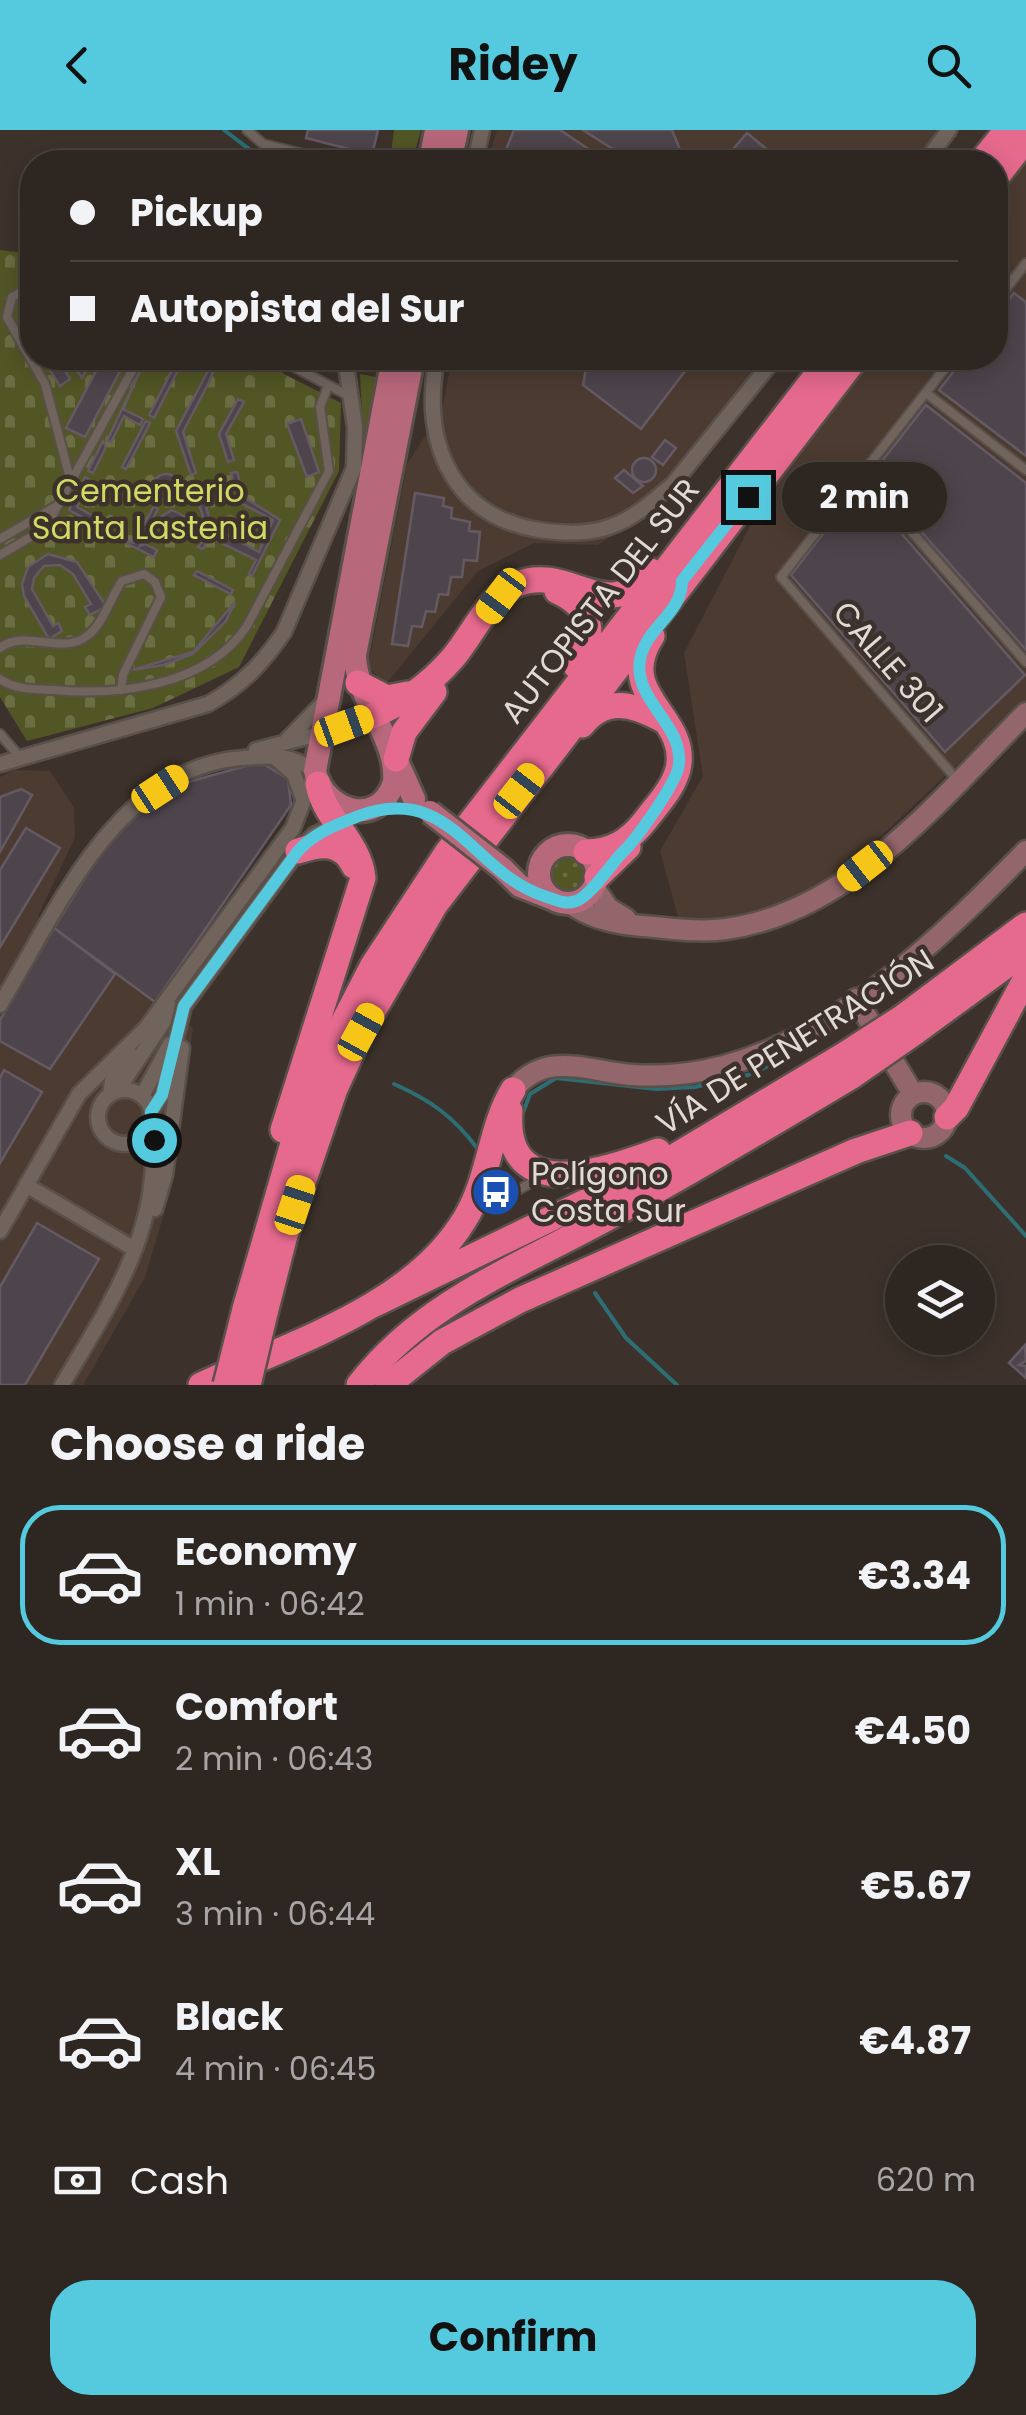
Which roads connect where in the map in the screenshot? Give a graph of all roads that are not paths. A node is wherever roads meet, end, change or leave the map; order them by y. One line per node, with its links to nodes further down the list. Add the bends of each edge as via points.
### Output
1 (247, 130): 5 (lane, via 263,144)
2 (949, 130): 7 (street)
3 (450, 132): 6 (street)
4 (1026, 139): 8 (highway)
5 (287, 150)
6 (432, 150)
7 (933, 150)
8 (1008, 162)
9 (1026, 264): 10 (lane)
10 (1014, 279): 11 (lane); 12 (lane)
11 (1008, 287)
12 (1026, 288)
13 (20, 294): 14 (lane, via 8,302 7,317)
14 (20, 340)
15 (37, 370): 31 (lane)
16 (133, 370): 31 (lane)
17 (299, 370): 26 (lane)
18 (349, 370): 28 (street)
19 (392, 370): 43 (main road)
20 (411, 370): 43 (main road)
21 (435, 370): 22 (street, via 435,439 446,470 491,515 550,532 607,528 629,518 673,484)
22 (764, 370)
23 (821, 370): 34 (highway, AUTOPISTA DEL SUR)
24 (847, 370): 37 (highway, AUTOPISTA DEL SUR)
25 (944, 370): 27 (lane)
26 (328, 386): 28 (lane); 45 (lane, via 320,407 329,471 241,636 187,673)
27 (926, 393): 29 (lane); 30 (lane)
28 (351, 396): 55 (street, via 354,468 268,656 208,704)
29 (1026, 470)
30 (860, 473): 41 (lane); 59 (lane, CALLE 301, via 780,577)
31 (71, 482): 32 (lane)
32 (58, 505): 33 (lane); 35 (lane, via 46,528)
33 (0, 539)
34 (679, 553): 36 (highway, via 660,559 642,583 616,597); 46 (highway, AUTOPISTA DEL SUR)
35 (0, 555)
36 (540, 581): 40 (highway, via 517,584 501,596); 46 (highway, via 576,602 590,624 591,637 564,684)
37 (682, 581): 39 (highway, via 682,597); 58 (highway, AUTOPISTA DEL SUR)
38 (0, 648): 45 (lane, via 19,640 80,640 93,631 122,581 144,574 161,597)
39 (640, 658): 47 (lane); 49 (highway, via 641,683)
40 (450, 662): 44 (highway); 53 (highway, via 446,676)
41 (1026, 662)
42 (0, 680): 45 (lane, via 18,687)
43 (346, 686): 44 (highway, via 387,698); 50 (main road); 52 (street); 53 (main road)
44 (422, 688): 53 (highway)
45 (121, 690)
46 (564, 699): 95 (highway, AUTOPISTA DEL SUR, via 446,854 373,965 330,1048)
47 (602, 708): 49 (highway, via 632,704); 58 (highway, via 553,763)
48 (1026, 713): 59 (street)
49 (662, 719): 64 (highway, via 678,746 679,766)
50 (323, 733): 52 (street); 53 (main road); 60 (main road)
51 (0, 734): 55 (lane)
52 (285, 741): 56 (street)
53 (387, 747): 61 (main road); 62 (main road, via 391,792)
54 (269, 755): 56 (street); 60 (street); 60 (street, via 294,757)
55 (19, 756): 57 (street)
56 (229, 758): 80 (street, via 182,775 99,841)
57 (0, 764)
58 (536, 768): 102 (highway, AUTOPISTA DEL SUR, via 434,905 361,1032)
59 (958, 780): 74 (street, via 865,866 816,899 724,929)
60 (312, 785): 62 (main road, via 345,808); 63 (highway); 78 (street, via 293,828)
61 (422, 806): 62 (main road); 69 (main road, bridge)
62 (373, 810): 63 (street)
63 (338, 824): 66 (street); 72 (highway, via 362,872)
64 (638, 830): 67 (highway, via 614,848); 70 (highway)
65 (1026, 850): 79 (street, via 930,948)
66 (298, 851): 72 (highway, via 324,845 349,855 356,876); 77 (street)
67 (586, 852): 68 (main road, via 560,846); 70 (main road)
68 (540, 864): 69 (main road, via 526,871); 71 (main road, via 540,882)
69 (502, 869): 71 (main road, via 520,886)
70 (595, 882): 71 (main road, via 588,895); 74 (street, via 608,908)
71 (560, 900): 74 (street, via 609,921)
72 (349, 915): 95 (highway, via 266,1190)
73 (1026, 925): 81 (highway, VÍA DE PENETRACIÓN)
74 (642, 926)
75 (1026, 951): 81 (highway, VÍA DE PENETRACIÓN)
76 (1026, 978): 91 (highway)
77 (196, 991): 83 (street); 97 (street, via 186,1020 163,1187)
78 (169, 998): 82 (street); 86 (street, via 164,1021)
79 (856, 999): 85 (street, via 774,1048 728,1065 657,1076 557,1064 535,1071); 87 (street)
80 (0, 1005)
81 (908, 1025): 84 (highway, VÍA DE PENETRACIÓN, bridge)
82 (146, 1028): 86 (street, via 112,1081); 94 (street, via 79,1094)
83 (177, 1030): 88 (street); 90 (street)
84 (848, 1066): 89 (highway, VÍA DE PENETRACIÓN); 107 (highway, VÍA DE PENETRACIÓN, via 669,1183 438,1308)
85 (513, 1090): 93 (highway, via 509,1129 516,1148); 96 (highway)
86 (114, 1093): 88 (street); 90 (street, via 98,1116 108,1139 134,1142)
87 (913, 1094): 91 (street, via 934,1094); 92 (street, via 901,1113)
88 (142, 1096): 90 (street)
89 (780, 1096): 93 (highway, via 753,1101 632,1161 575,1176); 101 (highway, VÍA DE PENETRACIÓN, via 584,1205)
90 (151, 1117): 97 (street)
91 (947, 1117): 92 (street, via 933,1136)
92 (910, 1133): 108 (highway, via 520,1300 442,1342)
93 (548, 1173): 96 (lane)
94 (26, 1186): 98 (street); 99 (street)
95 (270, 1212): 102 (highway, AUTOPISTA DEL SUR)
96 (465, 1218): 101 (highway, via 446,1244)
97 (144, 1222): 99 (street); 100 (street)
98 (0, 1230)
99 (131, 1247): 100 (street)
100 (125, 1276): 103 (street)
101 (375, 1304): 104 (highway)
102 (255, 1311): 105 (highway, AUTOPISTA DEL SUR, bridge); 106 (highway, AUTOPISTA DEL SUR, bridge)
103 (62, 1385)
104 (202, 1385)
105 (226, 1385)
106 (248, 1385)
107 (359, 1385)
108 (388, 1385)

